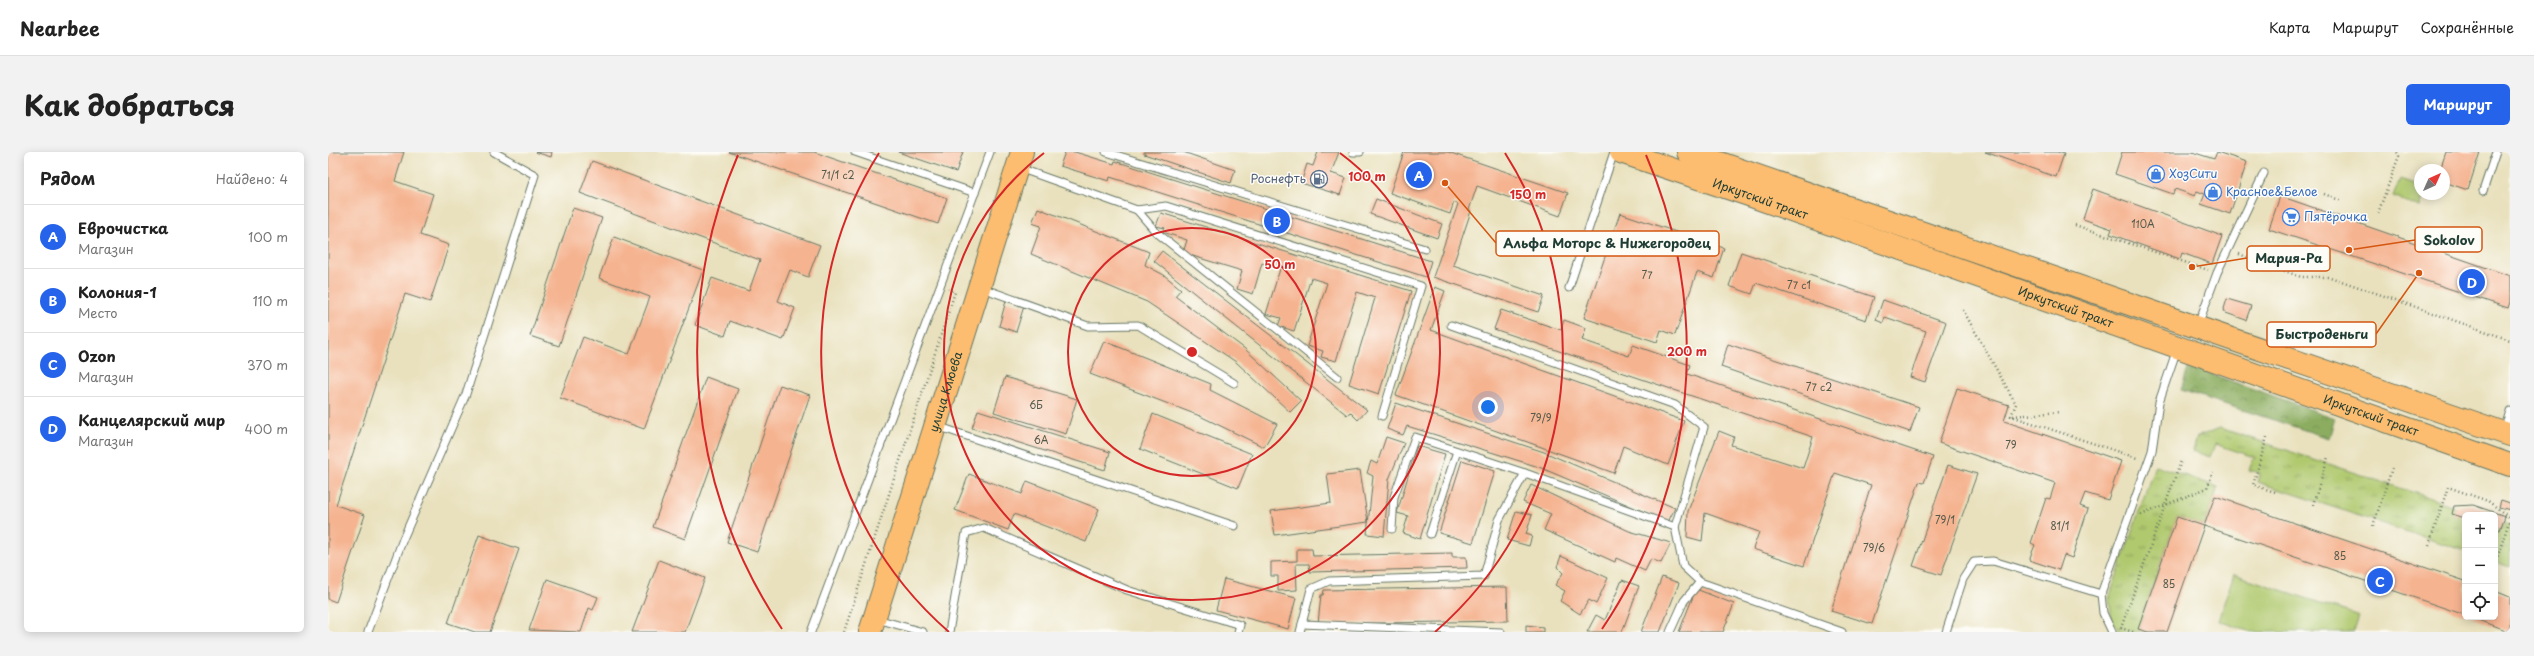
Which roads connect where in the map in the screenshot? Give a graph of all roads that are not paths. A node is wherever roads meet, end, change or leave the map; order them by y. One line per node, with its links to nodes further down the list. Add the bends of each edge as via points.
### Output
1 (494, 152): 39 (lane, via 535,175 466,394 403,539)
2 (855, 152): 14 (lane)
3 (990, 152): 14 (lane)
4 (1106, 152): 16 (lane)
5 (1353, 152): 6 (lane)
6 (1360, 152)
7 (1614, 152): 18 (lane)
8 (1621, 152): 21 (main road, Иркутский тракт)
9 (1688, 152): 20 (main road, Иркутский тракт)
10 (2496, 152): 13 (lane)
11 (1020, 160): 15 (lane); 17 (main road, улица Клюева)
12 (2264, 173): 20 (lane, via 2227,250)
13 (2483, 191)
14 (975, 193): 40 (lane)
15 (1137, 210): 22 (lane, via 1156,232); 25 (lane, via 1166,206 1421,286)
16 (1425, 250)
17 (978, 286): 23 (lane, via 1088,326 1138,325); 26 (main road, улица Клюева)
18 (1569, 288)
19 (1451, 325): 32 (lane, via 1675,405 1704,427)
20 (2196, 328): 27 (main road, Иркутский тракт)
21 (2178, 347): 29 (main road, Иркутский тракт); 36 (lane, via 2159,402 2152,451)
22 (1337, 377)
23 (1234, 383)
24 (2510, 410): 27 (lane)
25 (1382, 416)
26 (935, 425): 31 (lane); 38 (main road, улица Клюева)
27 (2507, 434)
28 (1457, 451): 30 (lane); 33 (lane, via 1415,437 1394,496); 34 (lane)
29 (2510, 465)
30 (1525, 473): 32 (lane); 37 (lane, via 1499,520 1484,576 1329,581 1311,589)
31 (1235, 526)
32 (1675, 527): 35 (lane, via 1683,566)
33 (1392, 529)
34 (1430, 534)
35 (1700, 582): 46 (lane, via 1684,601); 47 (lane)
36 (2101, 594): 48 (lane, via 1993,561 1974,562 1968,569); 49 (lane, via 2103,613)
37 (1302, 624): 44 (lane); 45 (lane)
38 (872, 625): 41 (lane)
39 (368, 632)
40 (812, 632)
41 (923, 632)
42 (949, 632): 43 (lane, via 966,533 984,528 1128,590 1240,625)
43 (1238, 632)
44 (1300, 632)
45 (1501, 632)
46 (1670, 632)
47 (1842, 632)
48 (1946, 632)
49 (2112, 632)

